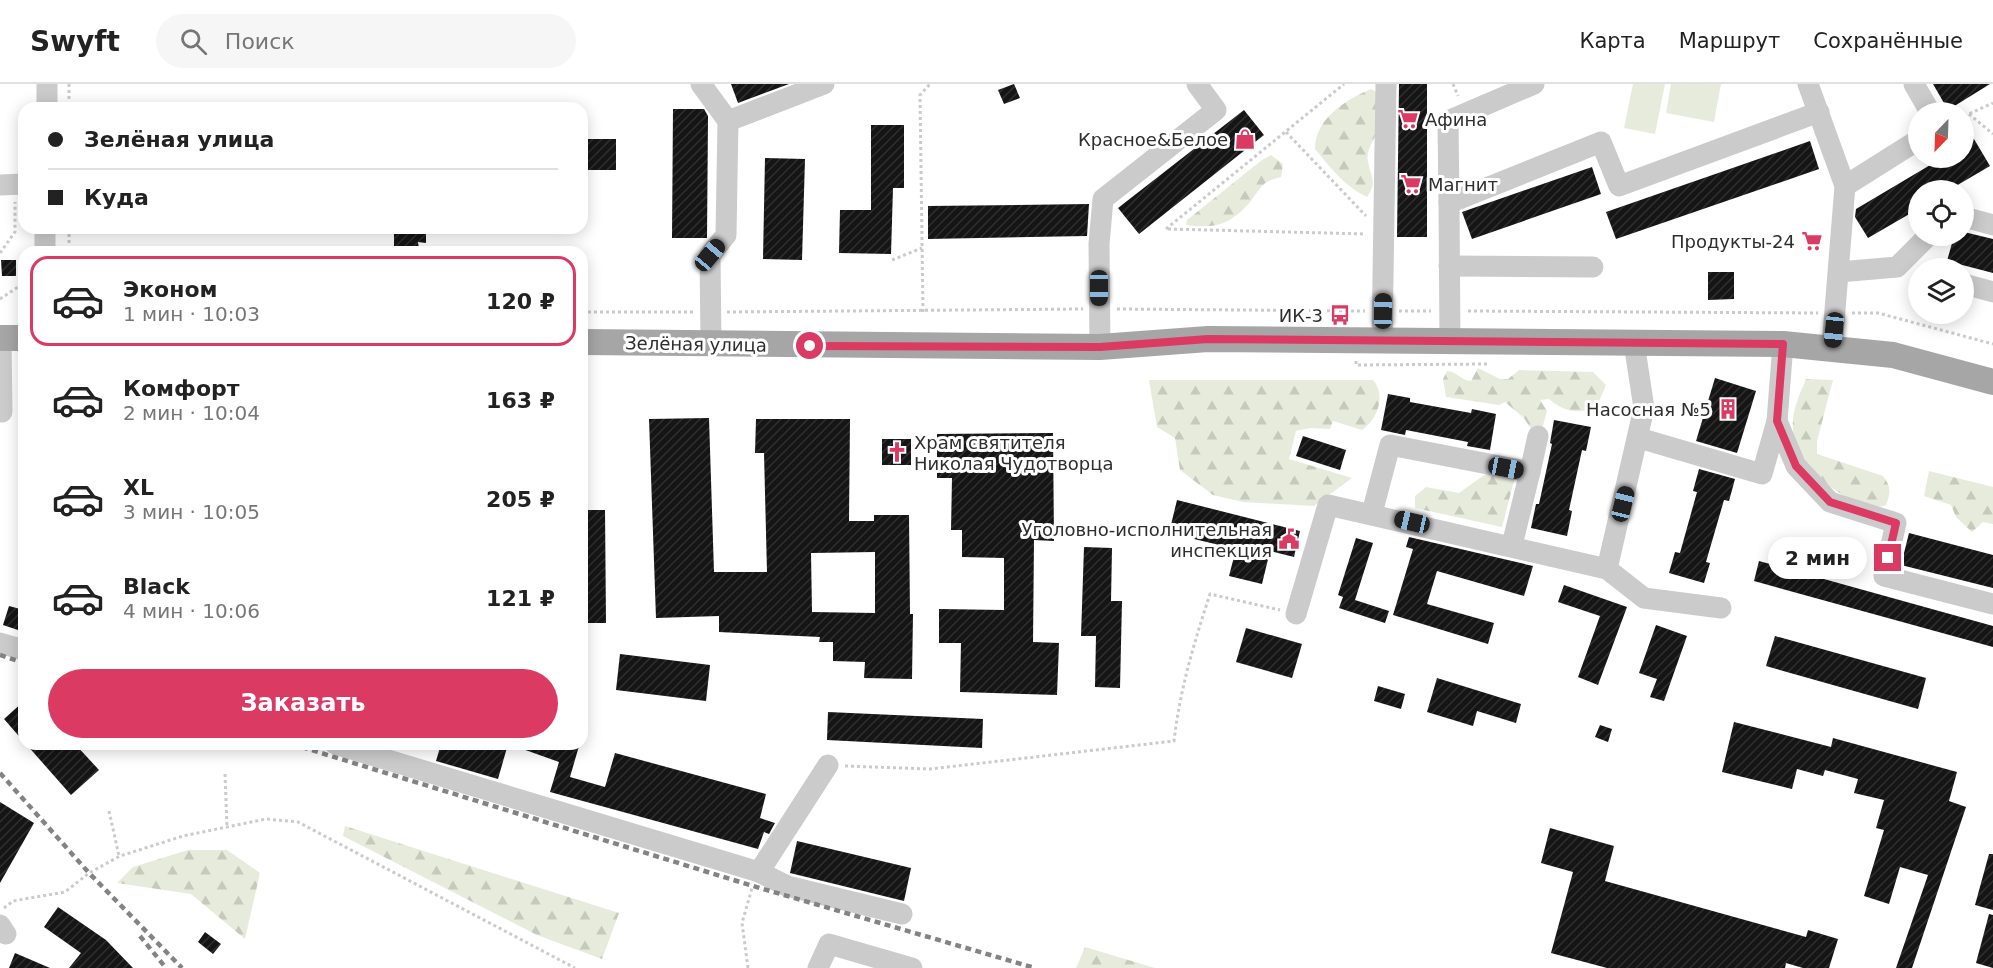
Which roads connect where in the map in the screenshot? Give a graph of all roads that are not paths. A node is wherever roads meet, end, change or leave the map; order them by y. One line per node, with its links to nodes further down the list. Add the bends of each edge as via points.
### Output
1 (47, 84): 9 (street)
2 (701, 84): 12 (street)
3 (824, 84): 12 (street)
4 (1197, 84): 35 (street, via 1216,110 1102,199)
5 (1386, 84): 31 (street)
6 (1534, 84): 17 (street, via 1448,121)
7 (1808, 84): 11 (street)
8 (1914, 84): 10 (street)
9 (47, 102)
10 (1924, 102)
11 (1819, 112): 15 (street); 17 (street, via 1619,186 1601,142)
12 (728, 120): 33 (street, via 726,235 710,255)
13 (1908, 146): 15 (street)
14 (0, 185): 16 (street)
15 (1845, 186): 25 (street)
16 (18, 191)
17 (1449, 203): 21 (street)
18 (1974, 220): 19 (street)
19 (1993, 225)
20 (1918, 246): 23 (street)
21 (1449, 266): 22 (street); 29 (street)
22 (1593, 267)
23 (1897, 267): 24 (street); 25 (street)
24 (1908, 270)
25 (1839, 272): 36 (street)
26 (1974, 287): 27 (street)
27 (1993, 292)
28 (8, 338): 38 (street)
29 (1450, 341): 31 (main road, Зелёная улица); 32 (main road, Зелёная улица)
30 (588, 342): 33 (main road, Зелёная улица)
31 (1382, 342): 35 (main road, Зелёная улица, via 1208,339)
32 (1634, 343): 34 (main road, Зелёная улица); 41 (street, via 1644,408)
33 (711, 344): 35 (main road, Зелёная улица)
34 (1783, 344): 36 (main road, Зелёная улица); 39 (street)
35 (1100, 347)
36 (1832, 347): 37 (main road, Зелёная улица, via 1893,355)
37 (1993, 382)
38 (2, 412)
39 (1777, 421): 41 (street, via 1762,474); 46 (street, via 1796,466 1830,502 1896,523 1884,576)
40 (1538, 436): 42 (street)
41 (1639, 438): 45 (street)
42 (1530, 472): 43 (street, via 1390,445); 44 (street)
43 (1372, 513): 44 (street); 48 (street, via 1328,505)
44 (1512, 545): 45 (street)
45 (1607, 569): 47 (street, via 1644,598)
46 (1993, 604)
47 (1721, 608)
48 (1296, 614)
49 (0, 643): 50 (street)
50 (18, 648)
51 (353, 750): 53 (street)
52 (828, 765): 53 (street)
53 (755, 882): 54 (street)
54 (902, 914)
55 (818, 968): 56 (street, via 829,944)
56 (912, 968)

